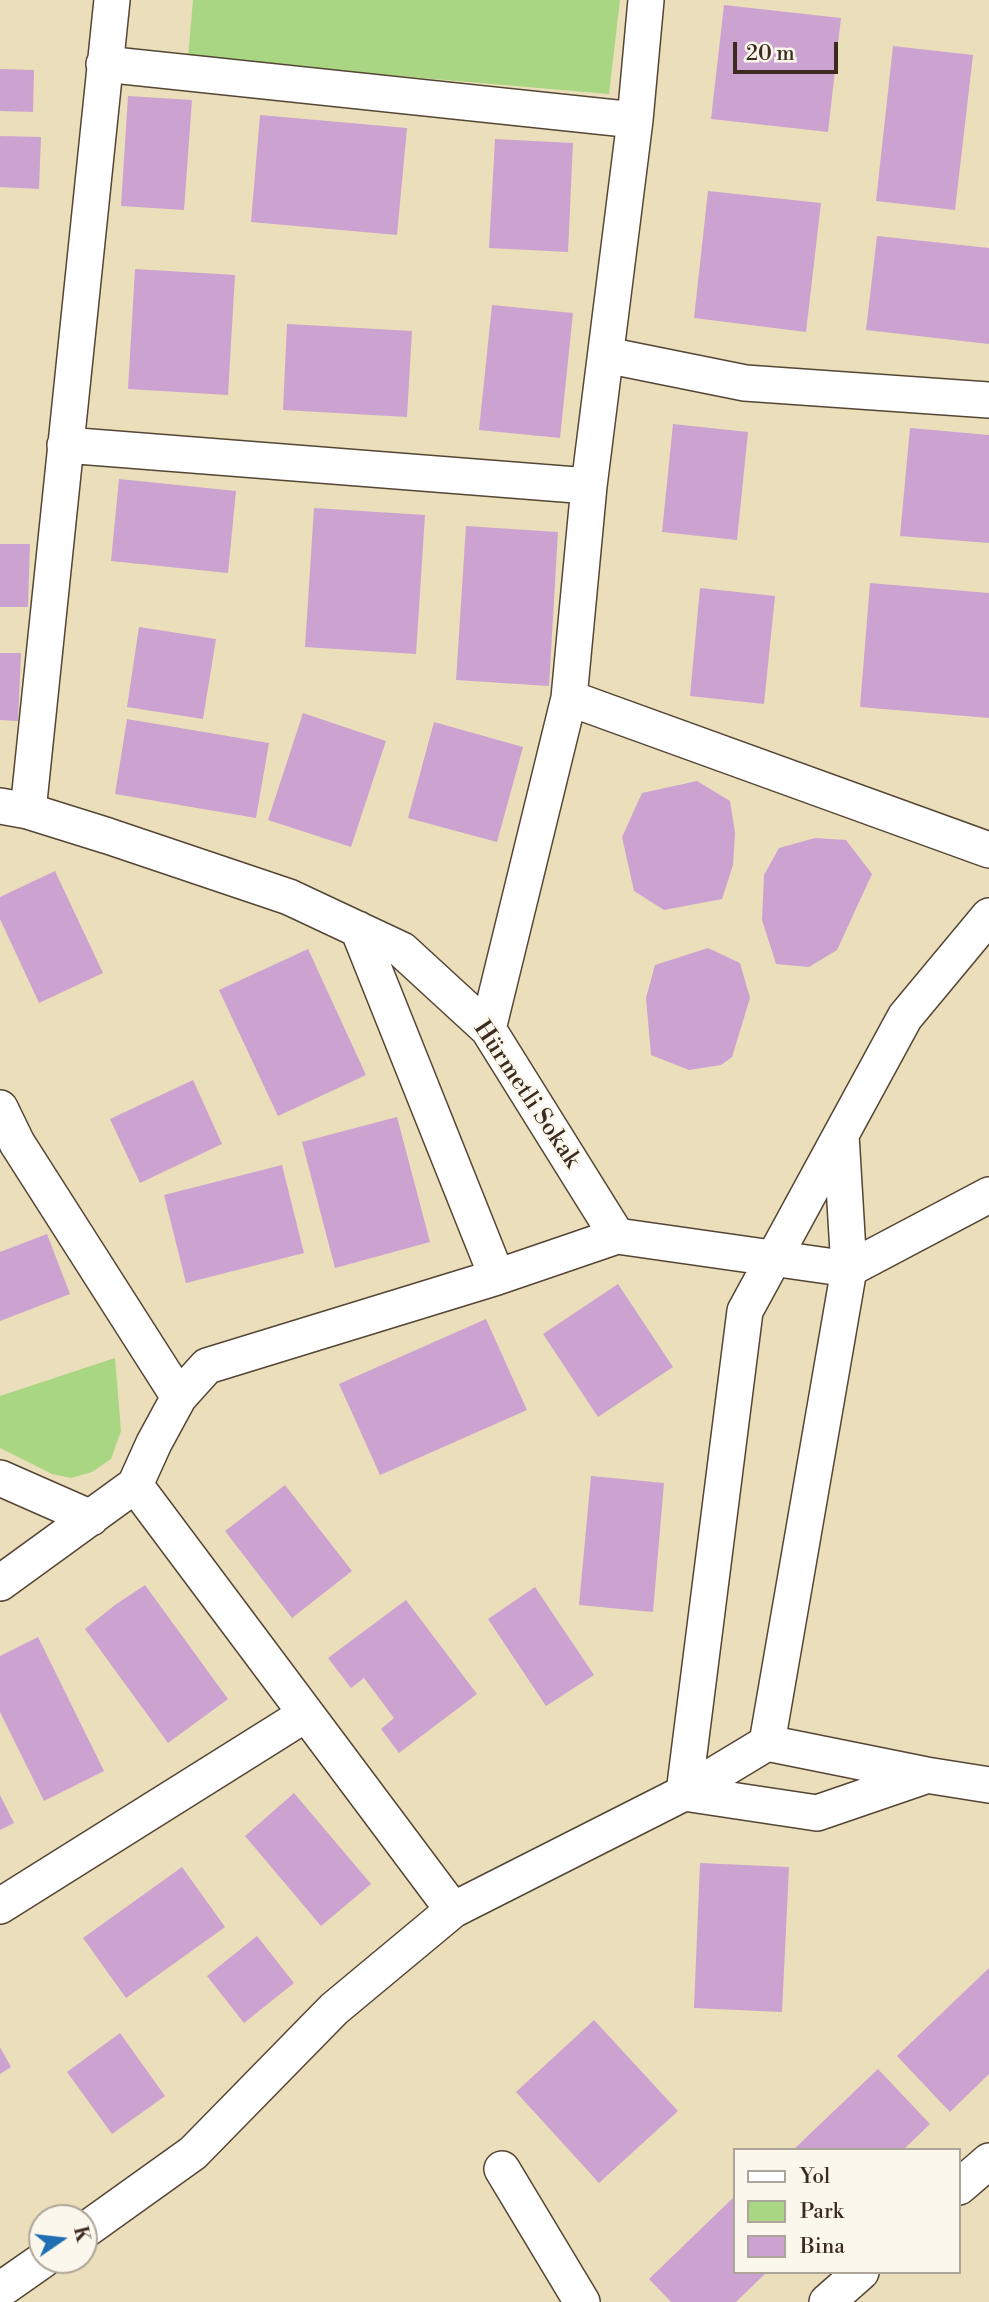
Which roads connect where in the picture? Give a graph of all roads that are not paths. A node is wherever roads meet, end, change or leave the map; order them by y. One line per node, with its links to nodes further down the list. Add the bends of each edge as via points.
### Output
1 (112, 0): 3 (street)
2 (646, 0): 4 (street)
3 (104, 64): 4 (street); 7 (street)
4 (635, 120): 5 (street)
5 (606, 355): 6 (street, via 746,383); 8 (street)
6 (989, 400)
7 (65, 445): 8 (street); 10 (street)
8 (589, 486): 9 (street)
9 (569, 698): 11 (street); 14 (street)
10 (14, 808): 13 (street, Hürmetli Sokak, via 289,897)
11 (989, 850)
12 (989, 915): 16 (street, via 905,1017)
13 (358, 929): 14 (street, Hürmetli Sokak, via 402,950); 21 (street)
14 (488, 1029): 18 (street, Hürmetli Sokak)
15 (0, 1108): 22 (street, via 17,1143)
16 (841, 1135): 19 (street); 20 (street)
17 (989, 1195): 20 (street)
18 (617, 1236): 19 (street); 21 (street)
19 (774, 1258): 20 (street); 31 (street, via 746,1311)
20 (849, 1269): 28 (street)
21 (497, 1277): 22 (street, via 207,1366)
22 (179, 1397): 24 (street)
23 (0, 1478): 25 (street)
24 (135, 1485): 25 (street); 27 (street)
25 (91, 1518): 26 (street)
26 (0, 1583)
27 (306, 1714): 32 (street); 33 (street)
28 (767, 1743): 29 (street); 31 (street)
29 (926, 1775): 30 (street); 31 (street, via 817,1813)
30 (989, 1785)
31 (684, 1793): 33 (street)
32 (0, 1906)
33 (453, 1910): 37 (street, via 334,2009 193,2153)
34 (989, 2161): 36 (street)
35 (502, 2169): 41 (street)
36 (961, 2185)
37 (98, 2221)
38 (28, 2270): 40 (street)
39 (859, 2274): 42 (street)
40 (0, 2290)
41 (582, 2302)
42 (827, 2302)

